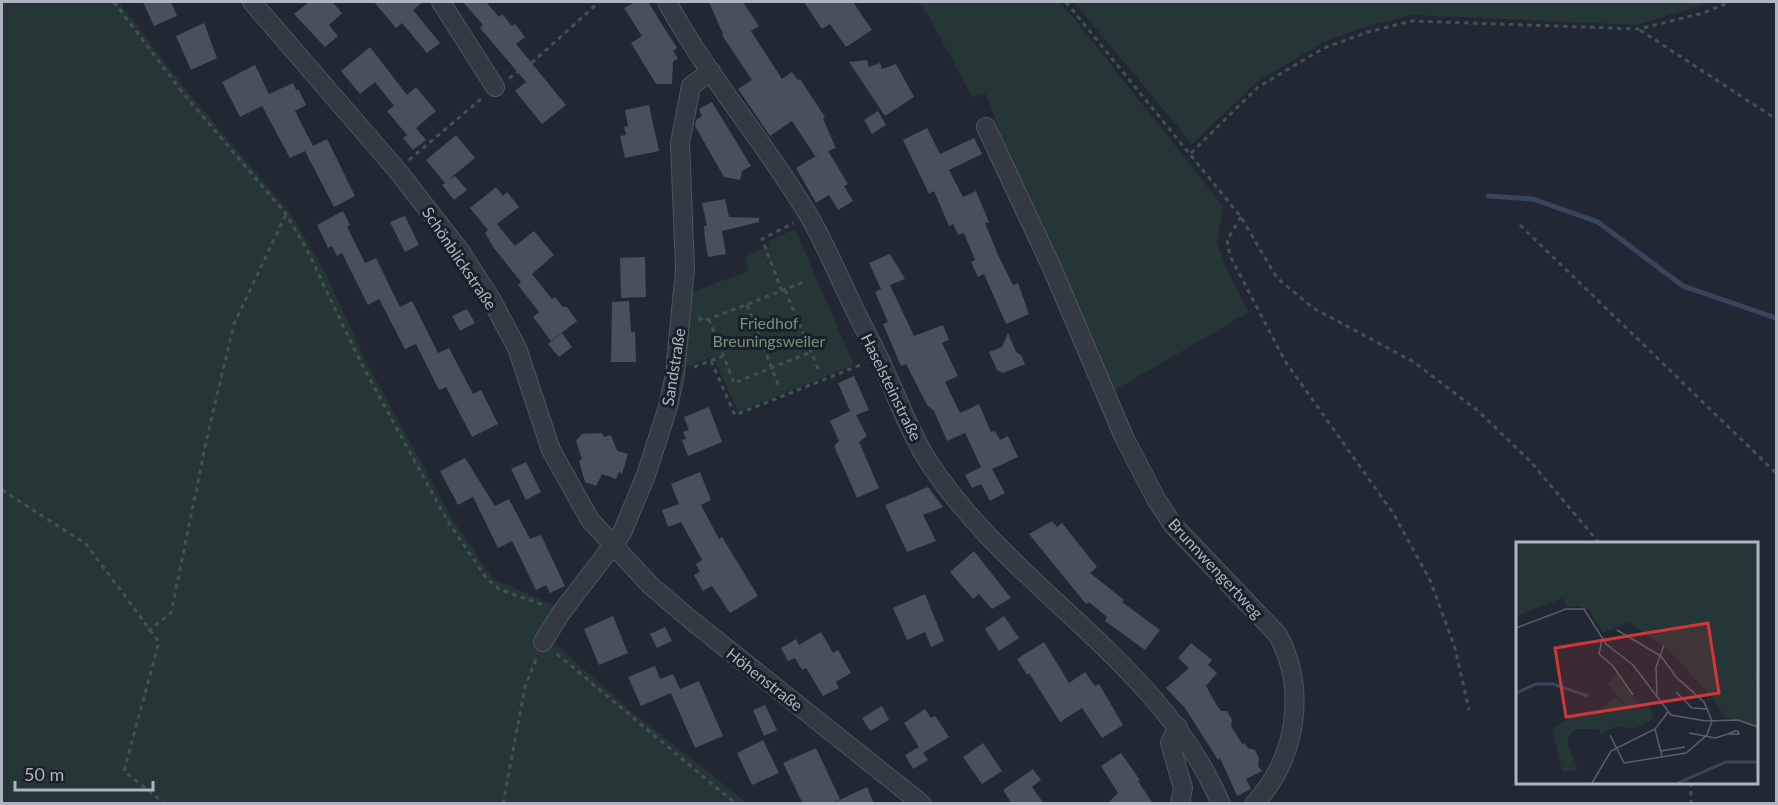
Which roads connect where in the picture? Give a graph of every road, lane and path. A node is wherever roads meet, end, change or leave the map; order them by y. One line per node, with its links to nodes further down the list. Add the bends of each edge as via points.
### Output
1 (114, 2): 13 (path, via 183,92)
2 (252, 2): 33 (street, Schönblickstraße, via 397,170 460,251 517,348 551,450 570,488)
3 (441, 2): 9 (street)
4 (667, 2): 8 (street, Haselsteinstraße)
5 (1066, 2): 12 (path)
6 (1730, 2): 7 (path)
7 (1639, 29): 10 (path); 12 (path, via 1412,21 1368,32 1324,48 1258,87)
8 (711, 70): 14 (street, Haselsteinstraße); 19 (street, Sandstraße, via 691,86 680,143 685,269)
9 (495, 87)
10 (1776, 119)
11 (986, 128): 46 (street, Brunnwengertweg, via 1052,268 1124,437 1156,499 1173,525 1278,636 1289,657 1295,679 1293,727 1277,771)
12 (1191, 153): 15 (path)
13 (286, 214): 34 (path, via 361,363 447,520 480,569 499,589); 35 (path, via 234,324 171,613)
14 (809, 216): 18 (path, via 762,239); 24 (street, Haselsteinstraße)
15 (1241, 217): 32 (path, via 1277,278 1313,308 1414,362 1478,411 1531,462); 37 (path, via 1227,240 1230,256 1285,361 1393,513 1430,579 1455,648)
16 (1520, 225): 30 (path)
17 (807, 281): 18 (path)
18 (784, 290): 20 (path); 22 (path)
19 (682, 302): 21 (path, via 702,321); 33 (street, Sandstraße, via 668,407 646,475)
20 (747, 305): 21 (path); 27 (path)
21 (709, 319): 23 (path)
22 (811, 352): 27 (path); 28 (path)
23 (723, 356): 25 (path); 27 (path, via 734,383)
24 (879, 358): 25 (path, via 735,415); 38 (street, Haselsteinstraße, via 930,464 980,529 1128,669)
25 (711, 361): 26 (path)
26 (693, 368)
27 (772, 368): 29 (path)
28 (820, 373)
29 (780, 389)
30 (1776, 474)
31 (2, 490): 35 (path, via 86,544)
32 (1598, 542)
33 (613, 547): 34 (street, Sandstraße); 43 (street, Höhenstraße, via 691,620)
34 (561, 613): 36 (street, Sandstraße)
35 (148, 631): 40 (path, via 159,642 124,771)
36 (543, 642): 41 (path, via 525,687); 42 (path)
37 (1469, 710)
38 (1178, 727): 44 (street, via 1170,744 1183,788); 45 (street, Haselsteinstraße, via 1198,756)
39 (1691, 784): 47 (path)
40 (165, 804)
41 (503, 804)
42 (736, 804)
43 (922, 804)
44 (1180, 804)
45 (1221, 804)
46 (1254, 804)
47 (1691, 804)

